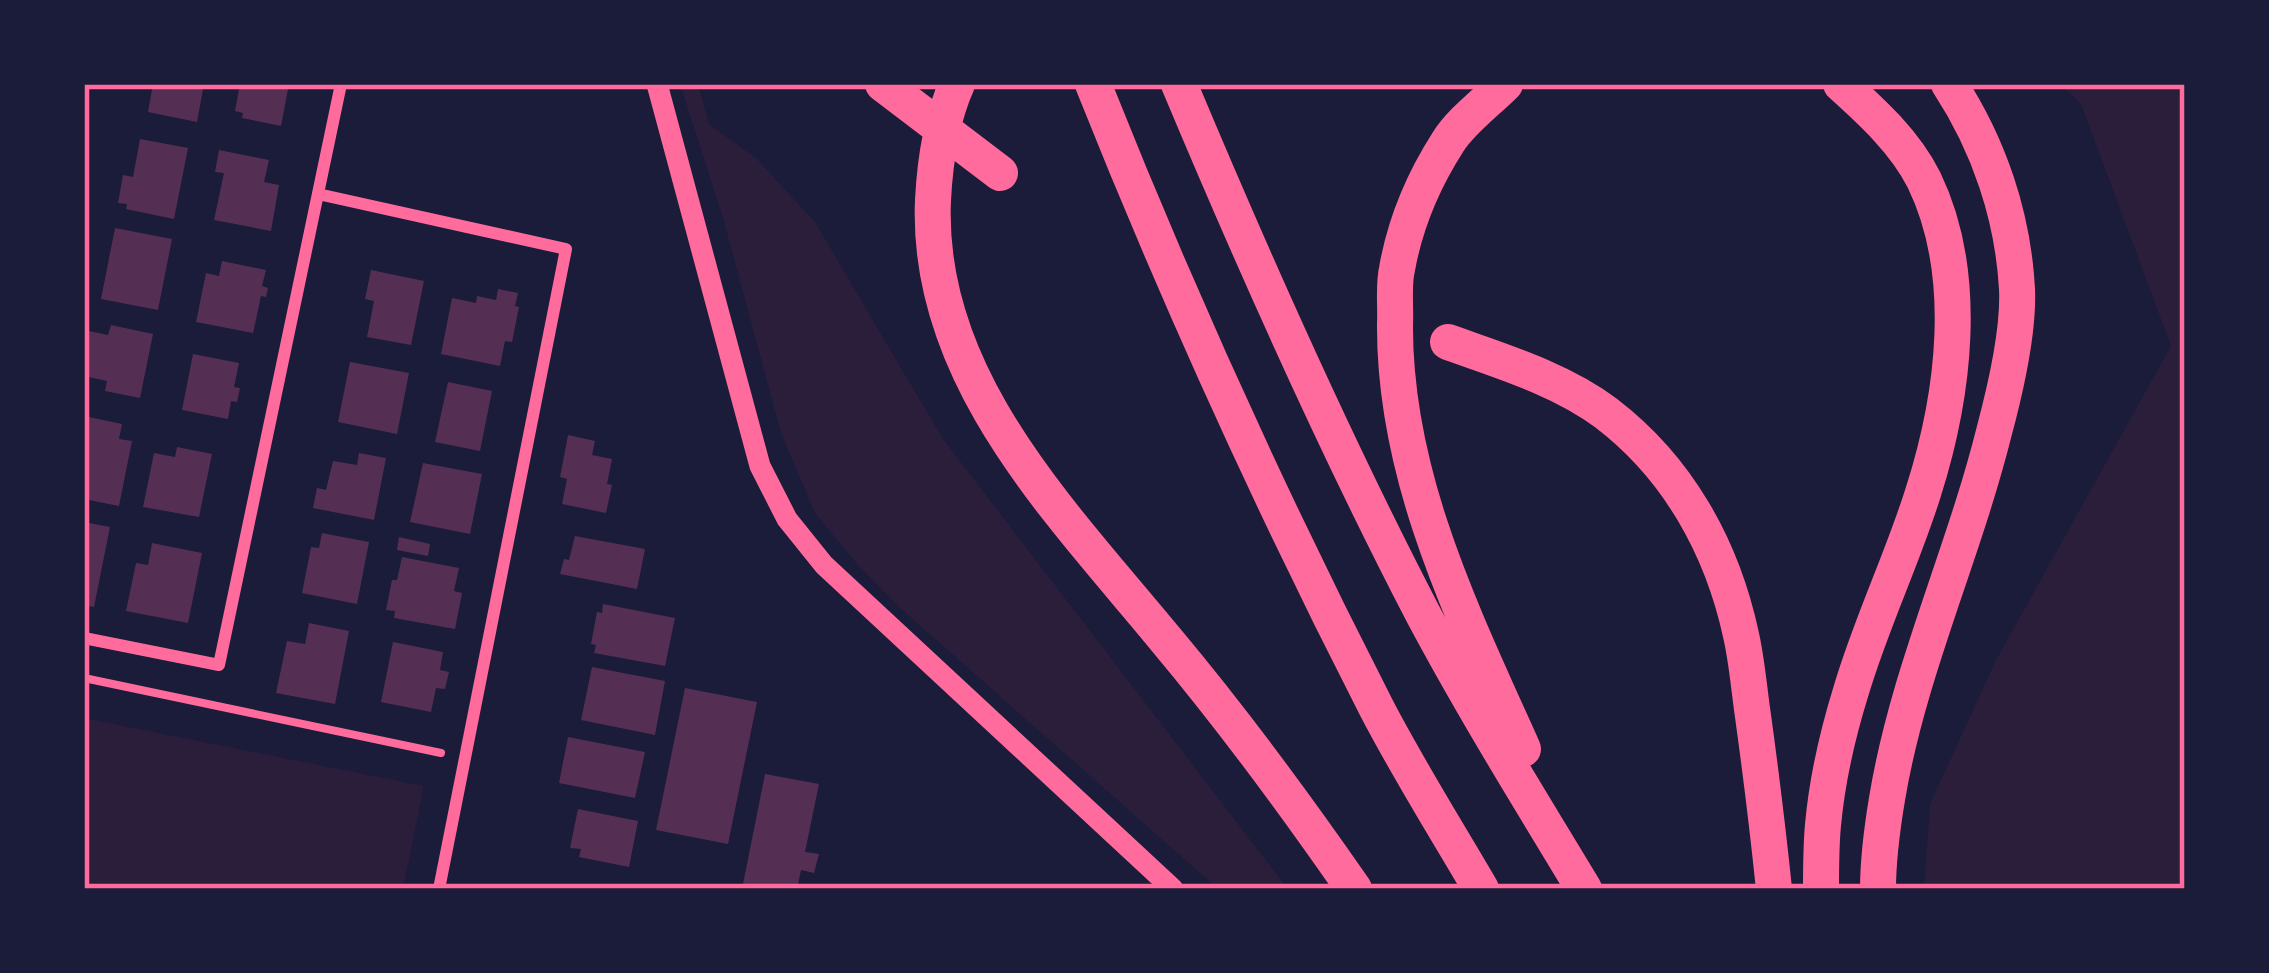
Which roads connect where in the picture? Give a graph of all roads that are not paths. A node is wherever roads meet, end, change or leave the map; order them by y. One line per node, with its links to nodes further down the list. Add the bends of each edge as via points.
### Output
1 (341, 84): 11 (street)
2 (657, 84): 15 (street, via 760,466 787,519 824,565)
3 (883, 84): 10 (highway)
4 (956, 84): 16 (highway, via 935,164 932,230 943,301 968,369 1059,514 1251,744)
5 (1093, 84): 17 (highway, via 1276,502 1378,710)
6 (1179, 84): 18 (highway, via 1365,499 1435,635)
7 (1505, 84): 18 (highway, via 1450,137 1417,199 1396,272 1395,360 1405,440 1456,601)
8 (1841, 84): 20 (highway, via 1884,123 1924,179 1947,249 1953,329 1945,412 1922,494 1850,693 1823,823)
9 (1949, 84): 21 (highway, via 1972,119 2006,207 2017,292 2008,380 1982,482 1894,755)
10 (1000, 173)
11 (318, 194): 13 (street, via 219,665); 14 (street, via 566,249)
12 (1448, 342): 19 (highway, via 1536,374 1604,411 1656,457 1693,508 1741,635)
13 (84, 638)
14 (442, 888)
15 (1173, 889)
16 (1354, 889)
17 (1481, 889)
18 (1586, 889)
19 (1774, 889)
20 (1821, 889)
21 (1879, 889)

